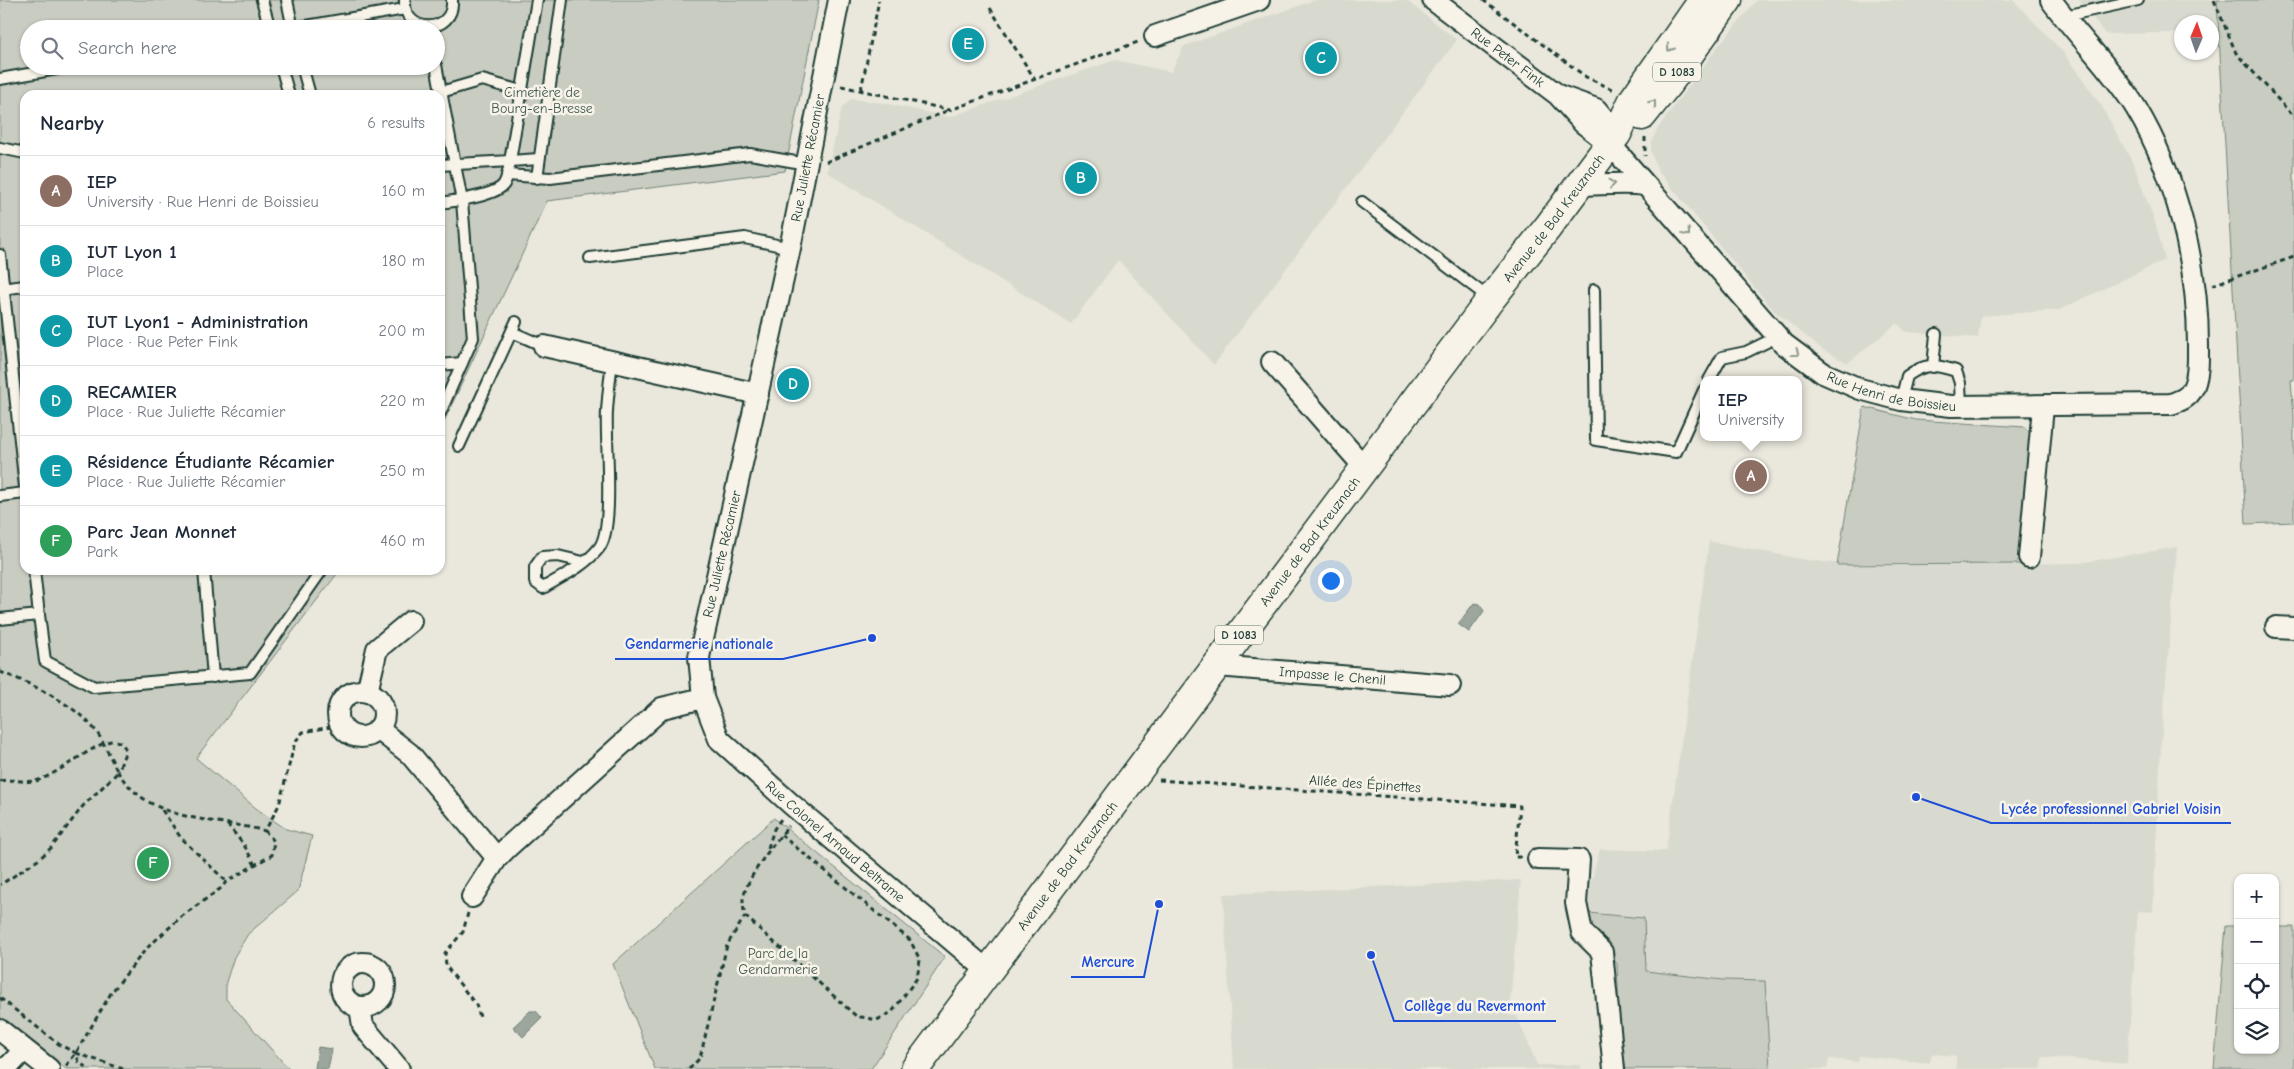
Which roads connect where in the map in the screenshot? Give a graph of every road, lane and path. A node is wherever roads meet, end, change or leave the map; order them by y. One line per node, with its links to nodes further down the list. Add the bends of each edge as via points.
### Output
1 (262, 0): 18 (lane)
2 (287, 0): 19 (lane)
3 (452, 0): 22 (lane, via 450,14)
4 (537, 0): 36 (lane)
5 (562, 0): 44 (lane)
6 (839, 0): 47 (street, Rue Juliette Récamier)
7 (879, 0): 34 (path)
8 (1259, 0): 23 (street)
9 (1433, 0): 41 (street, Rue Peter Fink, via 1558,95 1596,109)
10 (1483, 0): 37 (path, via 1586,77)
11 (1703, 0): 37 (main road, Avenue de Bad Kreuznach / D 1083, one-way to 37)
12 (1728, 0): 37 (main road, Avenue de Bad Kreuznach / D 1083, one-way to 12, via 1671,80)
13 (2138, 0): 16 (lane)
14 (2214, 0): 40 (path, via 2236,53)
15 (405, 4): 20 (lane); 21 (lane)
16 (2055, 5): 64 (street, via 2136,108 2161,159 2186,234)
17 (990, 8): 28 (path)
18 (268, 20)
19 (290, 20)
20 (332, 20)
21 (411, 20)
22 (445, 21)
23 (1155, 36): 28 (path)
24 (23, 75): 29 (lane)
25 (283, 75): 31 (lane)
26 (304, 75): 32 (lane)
27 (438, 75): 33 (lane)
28 (1034, 78): 38 (path)
29 (0, 79)
30 (841, 86): 34 (path)
31 (288, 90)
32 (309, 90)
33 (441, 90)
34 (862, 90): 38 (path)
35 (445, 91): 36 (lane, via 482,80)
36 (521, 91): 45 (lane)
37 (1637, 108): 41 (main road, Avenue de Bad Kreuznach / D 1083); 49 (path, via 1649,126 1643,142)
38 (950, 110): 47 (path)
39 (445, 114): 46 (lane)
40 (2294, 116)
41 (1613, 139): 52 (main road, Avenue de Bad Kreuznach / D 1083); 53 (street, Rue Henri de Boissieu)
42 (0, 148): 43 (lane)
43 (20, 152)
44 (539, 159): 45 (lane); 51 (lane)
45 (510, 160): 46 (lane); 50 (lane)
46 (454, 163): 48 (lane); 54 (lane)
47 (816, 163): 51 (lane, via 750,154); 57 (street, Rue Juliette Récamier)
48 (445, 164)
49 (1647, 164)
50 (507, 175): 51 (lane); 54 (lane, via 500,189)
51 (537, 178)
52 (1579, 185): 53 (street, one-way to 53, via 1625,182); 65 (main road, Avenue de Bad Kreuznach / D 1083)
53 (1645, 185): 67 (street, Rue Henri de Boissieu, one-way to 67)
54 (462, 201): 56 (lane); 71 (lane, via 473,338)
55 (1362, 202): 65 (lane)
56 (445, 203)
57 (790, 248): 60 (lane, via 745,238); 75 (street, Rue Juliette Récamier)
58 (0, 255): 62 (lane)
59 (2294, 256): 64 (path)
60 (590, 258)
61 (20, 286): 62 (lane)
62 (1, 288): 81 (lane)
63 (1594, 290): 76 (lane, via 1596,440 1676,452)
64 (2195, 291): 80 (street, Rue Henri de Boissieu, via 2198,366 2192,389 2184,399 2171,404)
65 (1490, 300): 83 (main road, Avenue de Bad Kreuznach / D 1083)
66 (1936, 334): 73 (lane)
67 (1777, 336): 74 (lane, via 1746,352 1722,357); 77 (street, Rue Henri de Boissieu, one-way to 77, via 1824,373 1860,389)
68 (544, 346): 69 (street); 82 (lane, via 514,327)
69 (612, 361): 75 (street); 87 (lane, via 607,411 605,527 600,547)
70 (1272, 362): 83 (street)
71 (462, 363): 72 (lane); 78 (lane)
72 (445, 365)
73 (1933, 367): 77 (lane, via 1920,367 1907,376); 79 (lane, via 1956,371)
74 (1711, 376)
75 (758, 394): 99 (street, Rue Juliette Récamier, via 699,657)
76 (1700, 399)
77 (1901, 400): 79 (street, Rue Henri de Boissieu)
78 (445, 402)
79 (1961, 406): 80 (street, Rue Henri de Boissieu)
80 (2043, 407): 86 (street)
81 (20, 409)
82 (459, 446)
83 (1365, 468): 94 (main road, Avenue de Bad Kreuznach / D 1083)
84 (20, 494): 85 (lane)
85 (0, 496)
86 (2029, 557)
87 (583, 562): 87 (lane, via 542,588 535,582 535,567 542,556)
88 (35, 575): 91 (lane)
89 (204, 575): 96 (lane)
90 (319, 575): 96 (lane, via 250,673)
91 (39, 615): 92 (lane); 96 (lane, via 44,661 94,687)
92 (0, 619)
93 (411, 621): 98 (street, via 377,650)
94 (1217, 666): 97 (street, Impasse le Chenil); 104 (main road, Avenue de Bad Kreuznach / D 1083)
95 (0, 672): 102 (path, via 56,699 93,729)
96 (214, 676)
97 (1450, 685)
98 (367, 692): 100 (street, via 352,693 341,703); 101 (street, via 375,695 383,707 382,723)
99 (703, 698): 106 (street, Rue Colonel Arnaud Beltrame, via 719,739); 112 (street, via 662,708)
100 (342, 726): 101 (street, via 354,736 362,737); 109 (path, via 303,732 295,742 279,805)
101 (378, 729): 112 (street, via 410,754)
102 (103, 744): 103 (path); 103 (path, via 116,741 123,744 126,750); 105 (path, via 56,774 36,781)
103 (118, 772): 107 (path, via 135,791); 116 (path, via 83,806 51,848)
104 (1133, 779): 113 (path, Allée des Épinettes, via 1520,806 1515,857); 119 (main road, Avenue de Bad Kreuznach / D 1083)
105 (1, 781)
106 (796, 808): 110 (path); 111 (path, via 774,829); 119 (street, Rue Colonel Arnaud Beltrame)
107 (162, 810): 108 (path); 115 (path, via 181,838)
108 (226, 824): 109 (path); 114 (path, via 244,845)
109 (265, 831): 114 (path, via 274,841 273,850 268,859)
110 (781, 835): 111 (path); 118 (path, via 910,940 920,960 917,978 892,1012 877,1020 856,1016)
111 (768, 850): 118 (path, via 742,899)
112 (497, 858): 117 (street)
113 (1538, 859): 134 (street, via 1579,860 1576,903 1582,932 1602,952)
114 (255, 865): 115 (path)
115 (227, 881): 125 (path, via 182,916 139,957 110,994)
116 (0, 885)
117 (472, 897): 122 (path, via 464,932 446,953 446,966 476,1005)
118 (745, 916): 132 (path, via 727,945 700,1058)
119 (988, 970): 133 (main road, Avenue de Bad Kreuznach / D 1083)
120 (0, 998): 125 (path)
121 (360, 1007): 131 (street, via 363,1026)
122 (480, 1017)
123 (0, 1030): 124 (street)
124 (24, 1050): 126 (street); 127 (street)
125 (76, 1054): 128 (path); 129 (path, via 79,1062); 130 (path)
126 (2, 1069)
127 (49, 1069)
128 (63, 1069)
129 (88, 1069)
130 (123, 1069)
131 (399, 1069)
132 (689, 1069)
133 (915, 1069)
134 (1614, 1069)

